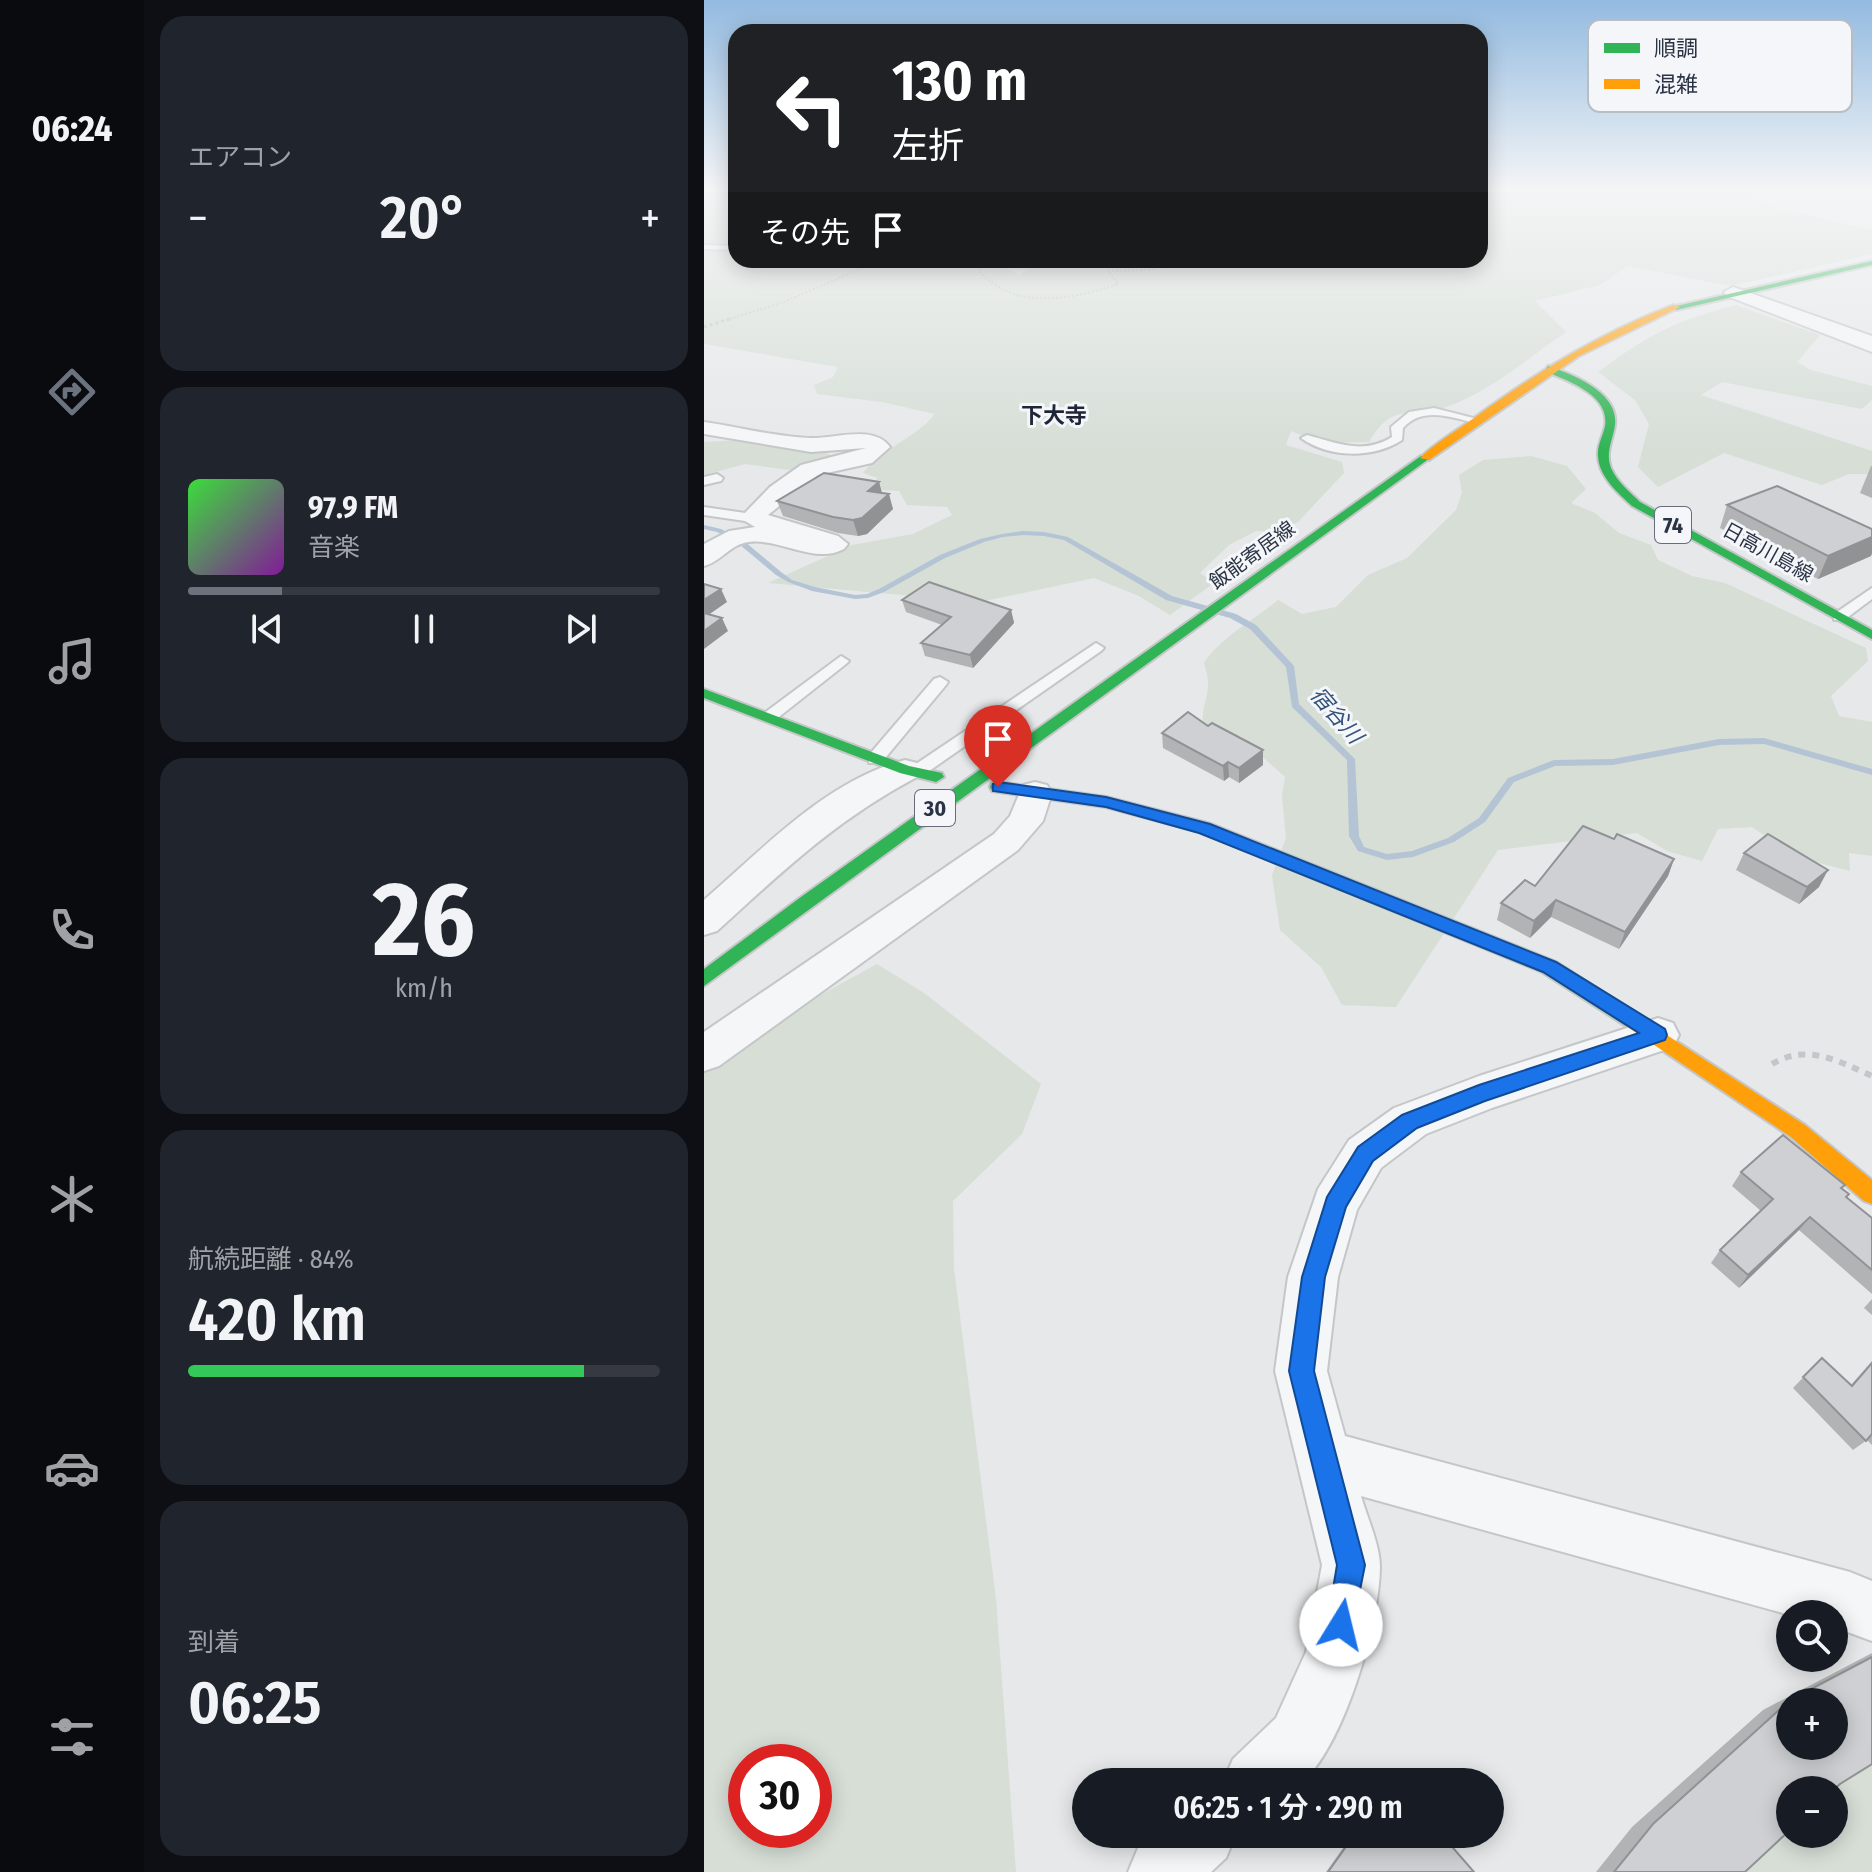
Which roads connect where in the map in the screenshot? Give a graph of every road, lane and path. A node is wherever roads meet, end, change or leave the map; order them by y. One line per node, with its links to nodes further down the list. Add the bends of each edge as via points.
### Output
1 (843, 276): 6 (path)
2 (983, 276): 3 (path, via 1005,292 1054,296 1118,284)
3 (1112, 276)
4 (1814, 276): 5 (main road, 飯能寄居線 / 30)
5 (1733, 292): 7 (street); 8 (main road, 飯能寄居線 / 30, via 1630,323)
6 (704, 327)
7 (1872, 346)
8 (1548, 369): 9 (main road, 飯能寄居線 / 30); 16 (main road, 日高川島線 / 74, via 1589,389 1606,406 1611,422 1602,463 1622,492 1650,513)
9 (1475, 420): 11 (lane, via 1450,413 1409,416 1397,427 1398,438 1370,451 1344,450); 27 (main road, 飯能寄居線 / 30)
10 (704, 428): 13 (street, via 785,443 869,441 879,447 861,459 806,471)
11 (1307, 438)
12 (704, 511): 13 (lane)
13 (752, 518): 14 (street, via 835,544 828,548 778,535 744,533)
14 (704, 558)
15 (1872, 592): 16 (lane)
16 (1839, 617): 17 (main road, 日高川島線 / 74)
17 (1872, 635)
18 (1096, 648): 23 (lane)
19 (841, 661): 22 (lane)
20 (940, 682): 23 (lane)
21 (706, 695): 22 (main road)
22 (769, 717): 23 (main road)
23 (908, 769): 26 (street, via 819,820)
24 (998, 787): 25 (main road)
25 (1035, 793): 28 (main road, via 1106,802 1205,828 1549,967); 29 (street, via 1026,821 1006,842)
26 (704, 921)
27 (704, 979)
28 (1658, 1035): 31 (main road); 33 (street, via 1410,1121 1365,1154 1335,1204 1313,1277 1301,1371)
29 (704, 1054)
30 (1872, 1076): 31 (path, via 1806,1052 1782,1057)
31 (1740, 1089): 32 (main road)
32 (1872, 1194)
33 (1323, 1458): 34 (street); 35 (street, via 1351,1565 1336,1655 1299,1741)
34 (1872, 1611)
35 (1271, 1768)
36 (1187, 1848): 37 (street)
37 (1162, 1872)

